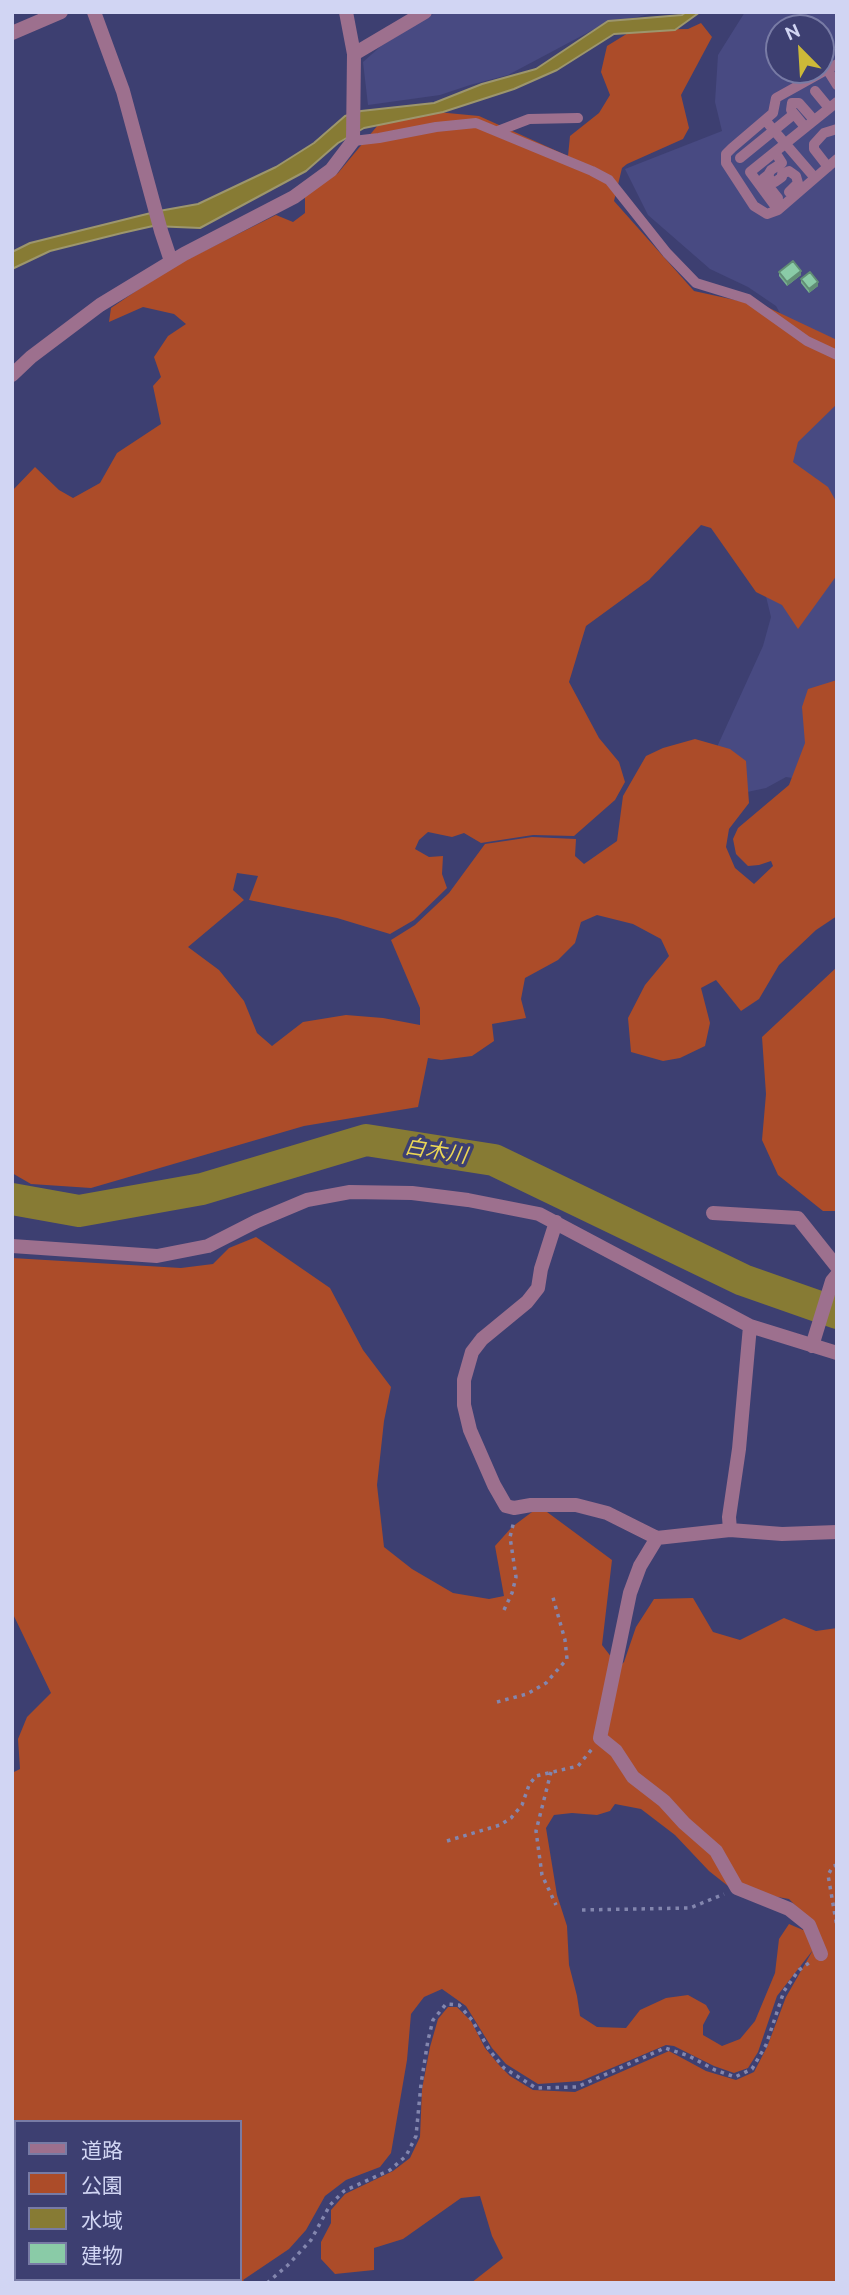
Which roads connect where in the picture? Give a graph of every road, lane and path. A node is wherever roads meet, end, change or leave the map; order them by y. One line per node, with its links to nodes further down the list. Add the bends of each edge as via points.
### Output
1 (61, 12): 5 (street)
2 (94, 12): 27 (street, via 123,91)
3 (346, 12): 6 (street)
4 (425, 12): 6 (street)
5 (12, 33)
6 (354, 54): 16 (street)
7 (801, 84): 11 (lane, via 776,98 773,113)
8 (815, 91): 9 (lane)
9 (835, 104): 12 (lane)
10 (578, 117): 15 (lane, via 529,119)
11 (765, 120): 14 (lane); 18 (lane)
12 (810, 124): 14 (lane, via 795,102 790,107 794,114); 17 (lane)
13 (837, 129): 22 (lane, via 824,133 814,144)
14 (774, 130): 17 (lane); 20 (lane)
15 (498, 131): 16 (lane, via 476,122); 28 (lane, via 609,180 696,283 748,299 807,341)
16 (353, 141): 27 (street, via 331,170 293,197)
17 (785, 143): 19 (lane); 25 (lane)
18 (732, 148): 20 (lane); 26 (lane, via 726,163 754,206 766,214)
19 (775, 152): 23 (lane); 24 (lane, via 782,163)
20 (740, 158): 23 (lane)
21 (837, 159): 22 (lane)
22 (828, 167): 25 (lane)
23 (750, 172): 26 (lane)
24 (776, 174): 26 (lane, via 763,179); 26 (lane, via 788,184 798,183)
25 (815, 178): 26 (lane)
26 (776, 204)
27 (172, 261): 29 (street, via 100,305)
28 (837, 355)
29 (12, 375)
30 (713, 1213): 33 (street, via 798,1218)
31 (556, 1222): 32 (street, via 539,1214 468,1200 350,1192 307,1200 208,1246 158,1256); 34 (street); 37 (street, via 538,1288 527,1303 482,1339 472,1352 464,1380 470,1430 506,1506)
32 (12, 1246)
33 (835, 1275): 35 (street)
34 (750, 1325): 35 (street); 38 (street)
35 (812, 1346): 36 (street)
36 (837, 1353)
37 (517, 1507): 40 (street, via 576,1505 607,1513); 42 (path, via 510,1537 516,1577)
38 (730, 1530): 39 (street); 40 (street)
39 (837, 1532)
40 (657, 1538): 44 (street, via 630,1593)
41 (552, 1594): 43 (path, via 567,1660 537,1689)
42 (504, 1610)
43 (497, 1702)
44 (600, 1738): 45 (path, via 578,1766); 48 (street, via 616,1751 633,1777 716,1852)
45 (551, 1771): 46 (path, via 536,1776 522,1805 500,1825); 49 (path, via 536,1831 542,1875)
46 (447, 1841)
47 (837, 1865): 51 (path, via 828,1875)
48 (737, 1888): 50 (path, via 690,1908); 52 (street, via 789,1909 809,1925)
49 (556, 1905)
50 (582, 1910)
51 (837, 1927)
52 (821, 1954): 53 (path, via 799,1970 784,1991 752,2069 734,2077 665,2048 577,2087 536,2088 504,2068 459,2005 446,2004 433,2020 416,2136 407,2156 390,2170 344,2191 330,2204 311,2240)
53 (267, 2283)

